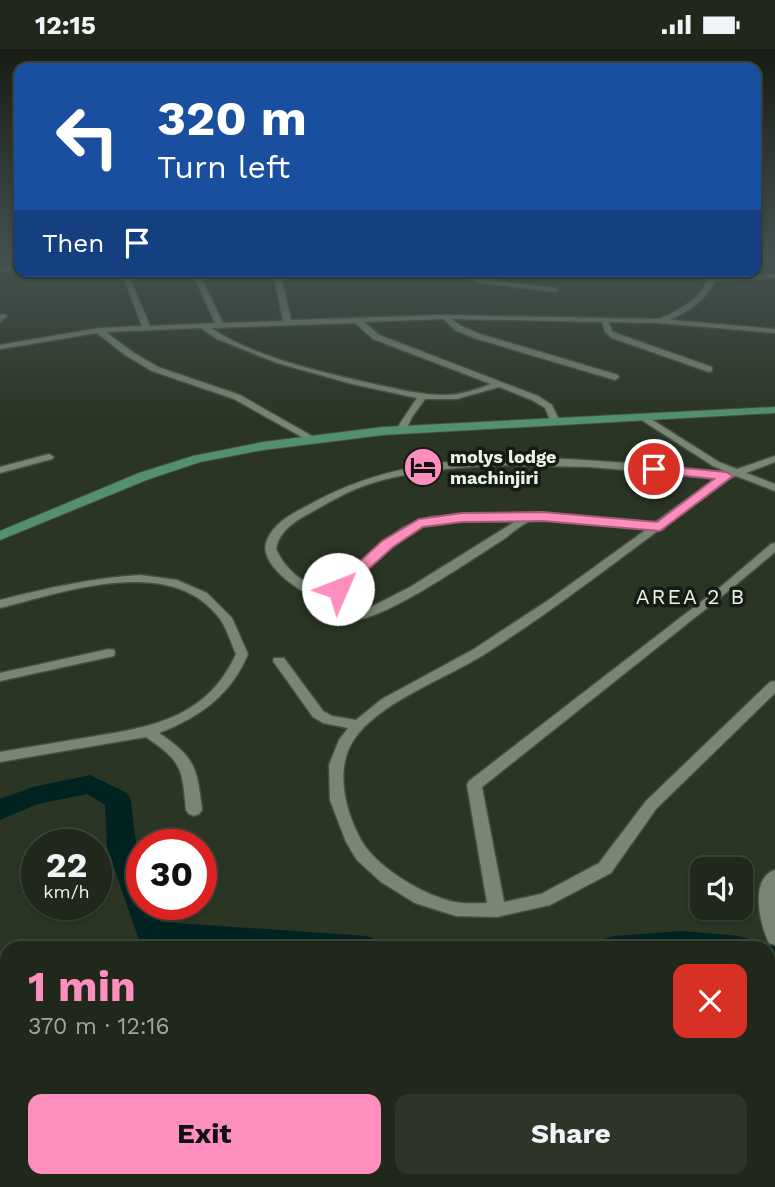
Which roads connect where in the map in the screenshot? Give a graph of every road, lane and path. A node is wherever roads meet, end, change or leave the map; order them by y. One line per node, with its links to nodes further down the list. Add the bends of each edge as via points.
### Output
1 (141, 313): 12 (street)
2 (215, 313): 10 (street)
3 (285, 313): 7 (street)
4 (677, 313): 9 (street)
5 (445, 317): 6 (street); 8 (street); 17 (street, via 477,335)
6 (355, 319): 7 (street); 18 (street, via 376,337)
7 (287, 321): 10 (street)
8 (605, 321): 9 (street); 16 (street, via 609,332 623,340)
9 (658, 321): 14 (street)
10 (220, 324): 11 (street)
11 (204, 326): 12 (street); 19 (street, via 239,347)
12 (147, 328): 13 (street)
13 (99, 330): 15 (street); 24 (street, via 155,369 237,397)
14 (775, 331)
15 (0, 347)
16 (709, 369)
17 (615, 377)
18 (499, 384): 19 (street, via 456,397); 22 (street, via 545,403)
19 (423, 396): 23 (street, via 405,417)
20 (775, 410): 21 (main road)
21 (643, 417): 22 (main road); 28 (street)
22 (555, 422): 23 (main road)
23 (402, 430): 24 (main road)
24 (309, 438): 32 (main road, via 220,454 144,476)
25 (49, 457): 27 (street)
26 (775, 459): 28 (street)
27 (0, 470)
28 (730, 474): 29 (street); 31 (street); 34 (street, via 543,462 445,467 363,483 302,513 273,536 273,558 280,568)
29 (775, 488)
30 (530, 517): 31 (street); 34 (street, via 462,517 419,524 387,544); 34 (street, via 364,616)
31 (660, 527): 40 (street, via 502,637 387,702)
32 (0, 536)
33 (775, 546): 45 (street, via 474,785)
34 (328, 600)
35 (0, 604): 41 (street, via 87,584 136,579 170,580 197,591 224,616 238,638 240,660 213,699)
36 (109, 653): 38 (street)
37 (279, 661): 40 (street, via 318,714)
38 (0, 677)
39 (775, 685): 45 (street, via 651,805 605,869 544,900)
40 (359, 725): 45 (street, via 346,740 336,765 338,800 363,856 421,898 456,909)
41 (148, 732): 42 (street); 43 (street, via 179,753 190,770)
42 (0, 757)
43 (194, 810)
44 (775, 876): 46 (street, via 769,883 768,898)
45 (497, 910)
46 (775, 938)

